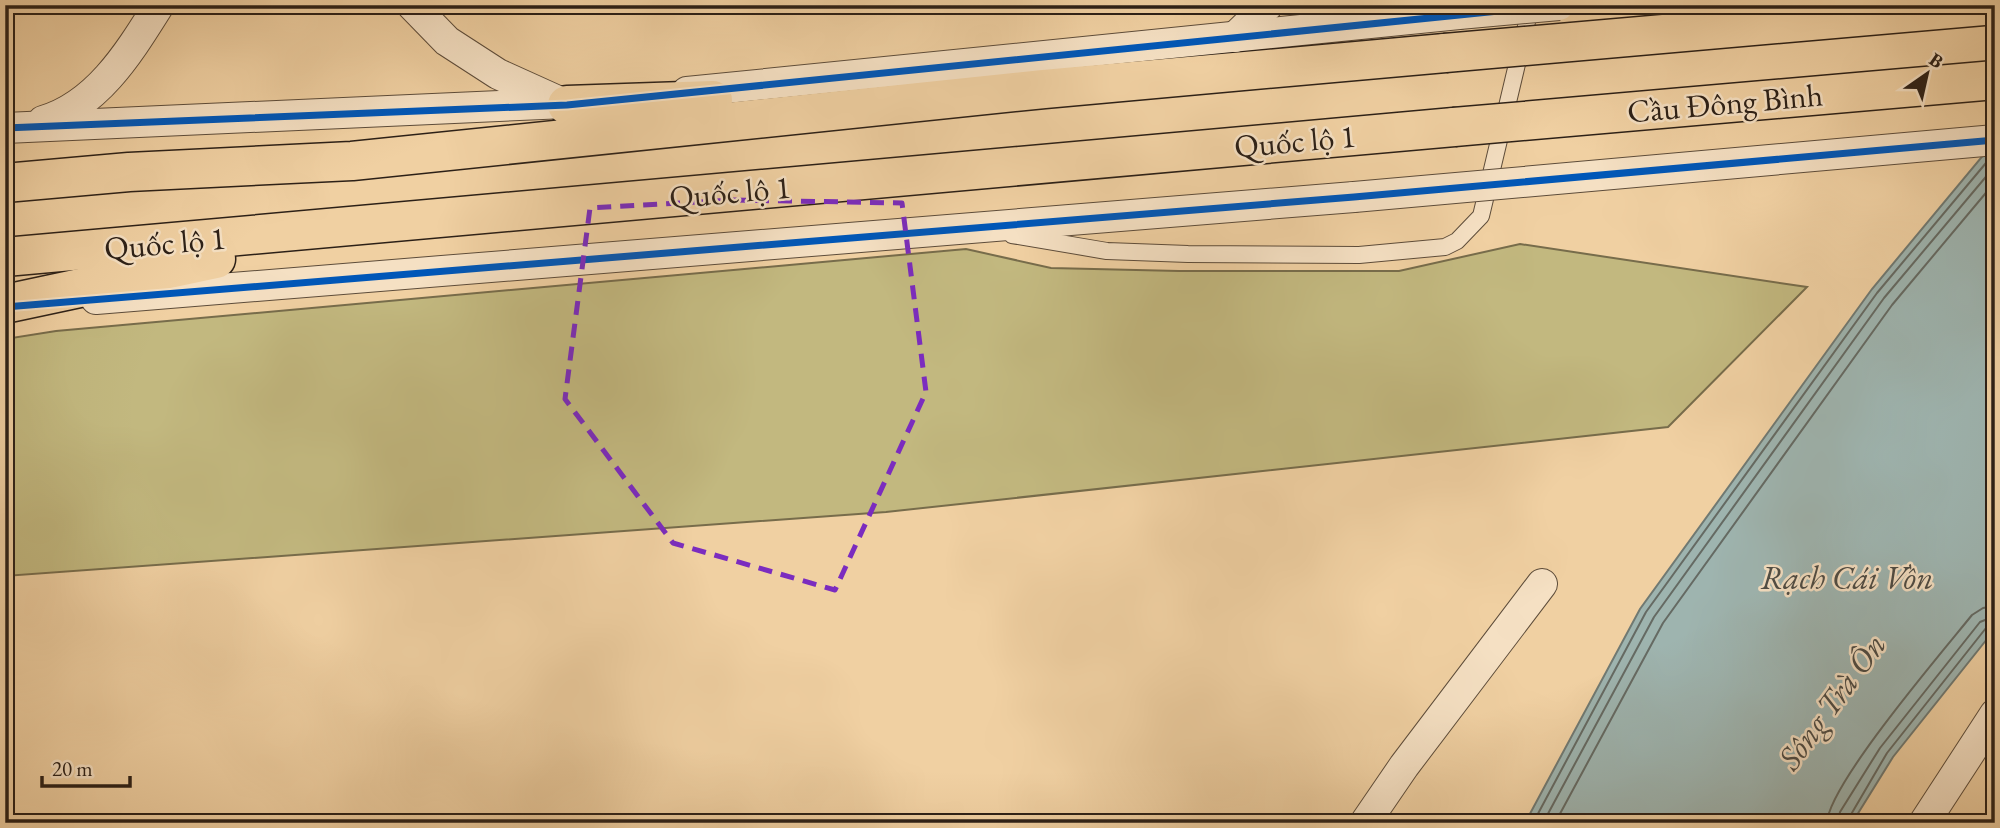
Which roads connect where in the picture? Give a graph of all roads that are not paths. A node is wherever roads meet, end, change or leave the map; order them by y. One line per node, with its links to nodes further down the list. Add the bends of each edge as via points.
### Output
1 (159, 5): 11 (street, via 102,85 62,115)
2 (412, 5): 10 (street, via 447,41 498,74)
3 (1268, 5): 7 (street)
4 (1531, 5): 18 (lane, via 1481,216 1445,247 1359,255 1175,254 1107,251)
5 (1559, 5): 7 (street, bridge)
6 (1995, 5): 9 (highway, bridge)
7 (1235, 37): 10 (street)
8 (1995, 80): 12 (highway, Cầu Đông Bình, bridge)
9 (1044, 89): 10 (highway); 15 (highway, via 352,161)
10 (567, 105): 11 (street)
11 (14, 127)
12 (1454, 127): 17 (highway, Quốc lộ 1)
13 (1995, 140): 18 (street, bridge)
14 (5, 172): 15 (highway)
15 (129, 172): 16 (highway)
16 (5, 183)
17 (388, 223): 19 (highway, Quốc lộ 1); 20 (highway)
18 (972, 228): 20 (street)
19 (5, 257)
20 (5, 305)
21 (1542, 584): 23 (street)
22 (1995, 714): 24 (street)
23 (1365, 823)
24 (1924, 823)

